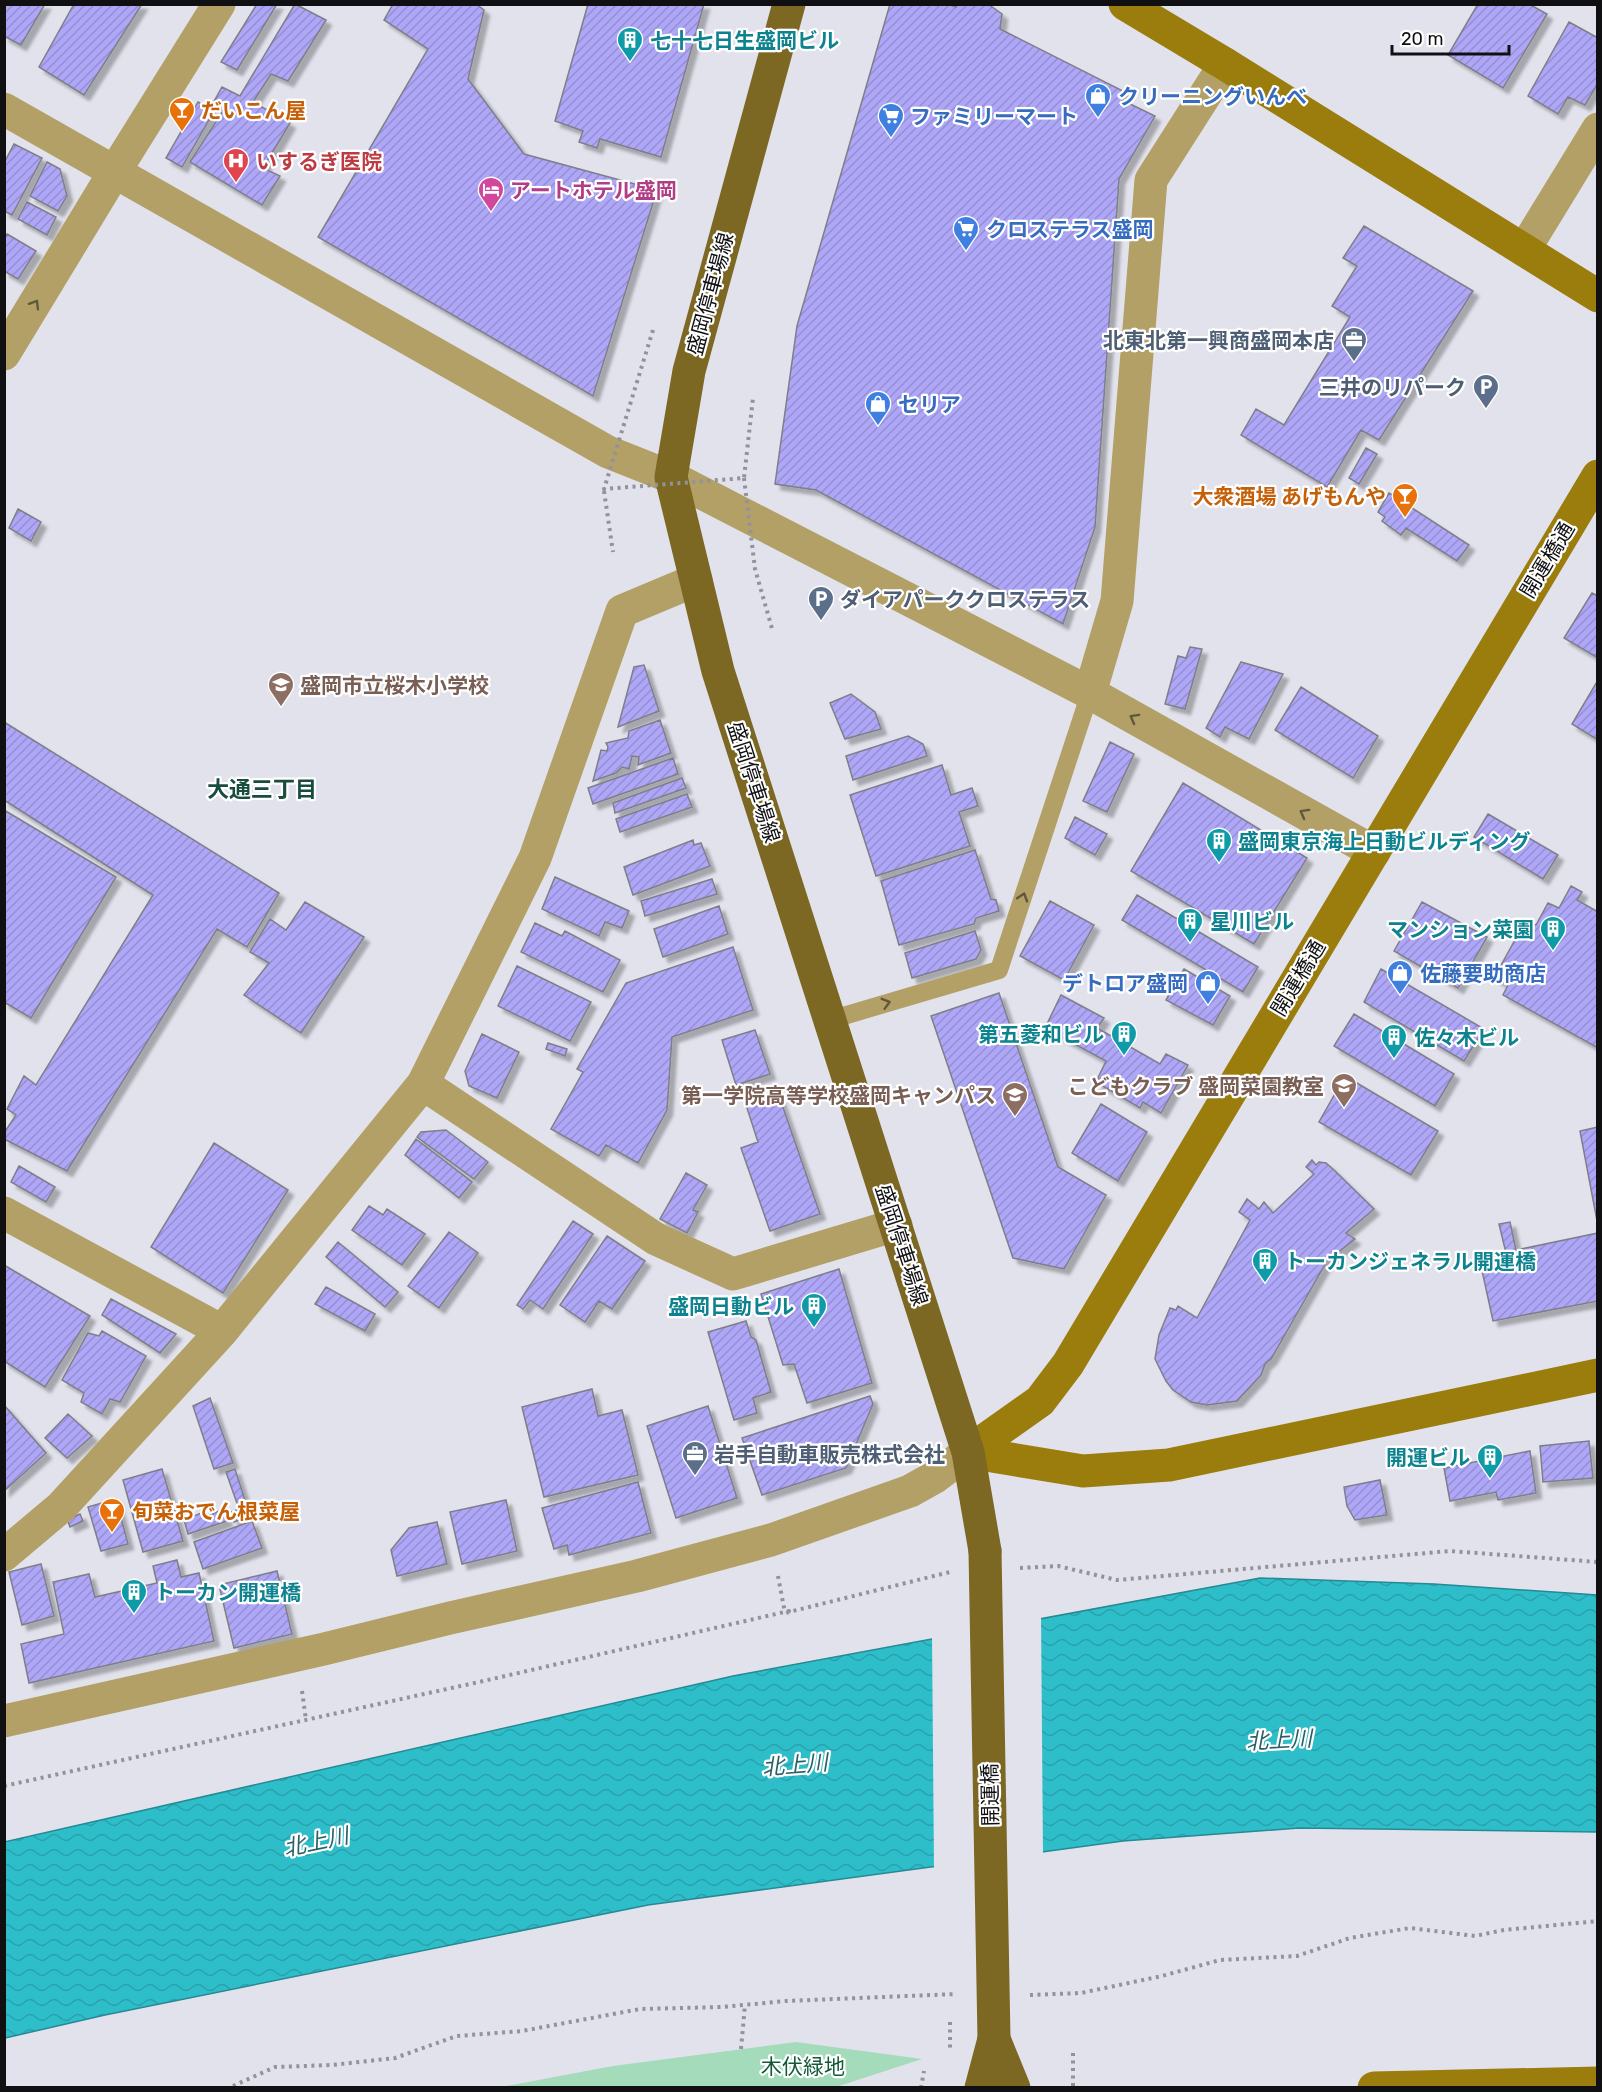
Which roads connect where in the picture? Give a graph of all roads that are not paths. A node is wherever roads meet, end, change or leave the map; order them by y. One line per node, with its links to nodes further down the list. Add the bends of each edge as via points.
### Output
1 (219, 4): 7 (street)
2 (789, 4): 12 (main road, 盛岡停車場線, via 689,371)
3 (1125, 4): 4 (street)
4 (1225, 64): 8 (street); 14 (street, via 1151,180 1117,601)
5 (4, 108): 7 (street)
6 (1598, 129): 8 (street)
7 (115, 171): 10 (street, one-way to 7); 12 (street, via 608,452)
8 (1524, 250): 9 (street)
9 (1598, 296)
10 (4, 354)
11 (1598, 476): 15 (street, 開運橋通)
12 (670, 477): 13 (main road, 盛岡停車場線); 14 (street)
13 (696, 580): 16 (main road, 盛岡停車場線, via 718,671); 17 (street, via 622,612 535,858)
14 (1090, 693): 15 (street, one-way to 14); 16 (lane, one-way to 14, via 999,970)
15 (1374, 852): 22 (street, 開運橋通, via 1068,1364 1040,1401)
16 (830, 1020): 19 (main road, 盛岡停車場線)
17 (423, 1084): 19 (street, via 656,1239 733,1274); 20 (street)
18 (4, 1213): 20 (street)
19 (896, 1225): 22 (main road, 盛岡停車場線)
20 (222, 1331): 23 (street, via 62,1506)
21 (1598, 1375): 22 (street, via 1169,1465 1083,1471)
22 (968, 1452): 24 (main road, 盛岡停車場線); 25 (street, via 910,1491 771,1540 637,1576)
23 (4, 1555)
24 (998, 1560): 26 (main road, 開運橋, bridge)
25 (4, 1721)
26 (994, 2040): 28 (main road); 29 (main road)
27 (1598, 2083): 30 (street)
28 (981, 2088)
29 (1014, 2088)
30 (1374, 2088)

